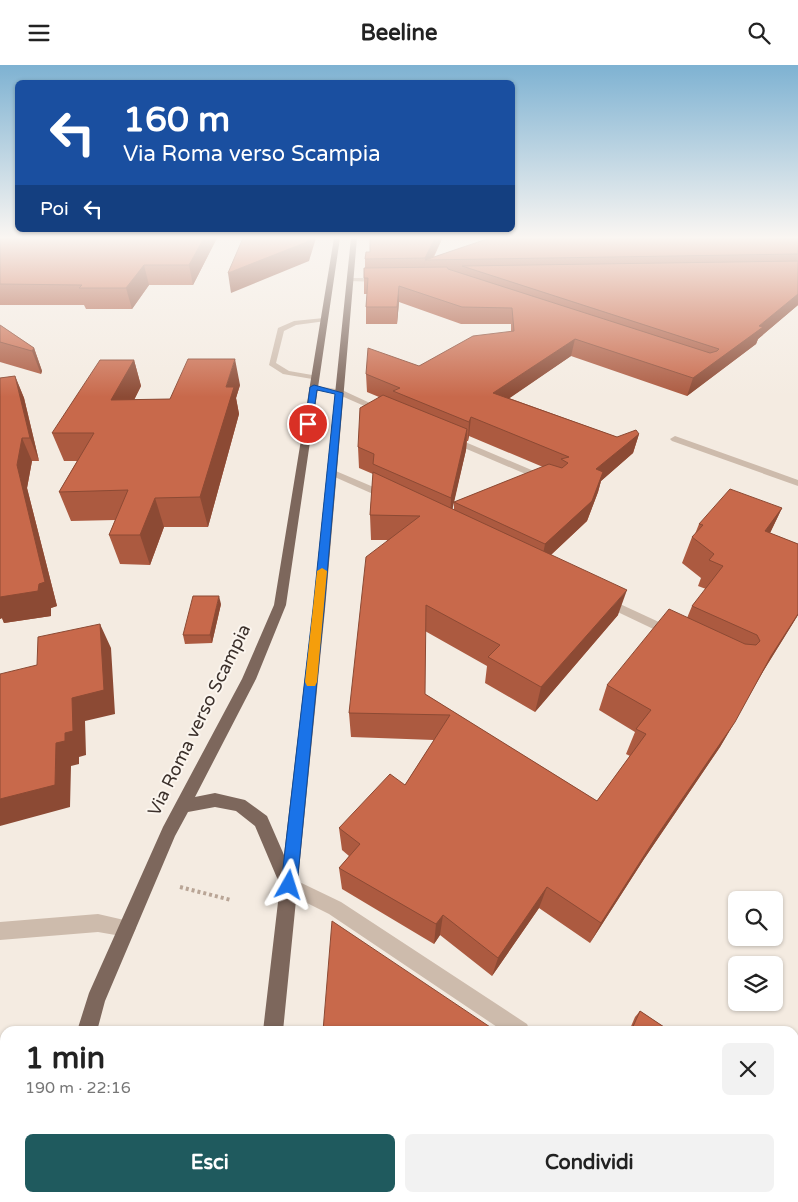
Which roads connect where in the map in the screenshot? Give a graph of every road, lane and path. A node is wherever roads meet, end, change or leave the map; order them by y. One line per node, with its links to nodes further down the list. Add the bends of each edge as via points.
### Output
1 (329, 291): 3 (main road, Via Roma verso Scampia)
2 (349, 291): 5 (main road)
3 (324, 320): 4 (main road, Via Roma verso Scampia); 4 (street, via 294,323 281,330 272,363 275,368)
4 (315, 383): 5 (street); 15 (main road, Via Roma verso Scampia, via 280,605 249,679)
5 (339, 393): 6 (street); 9 (main road)
6 (388, 413)
7 (441, 435): 10 (street)
8 (675, 439): 11 (street)
9 (331, 472): 12 (street); 16 (main road)
10 (557, 483)
11 (798, 483)
12 (394, 499)
13 (596, 597): 14 (street)
14 (684, 639)
15 (183, 806): 16 (main road, via 215,800 240,805 247,810 261,821); 19 (main road, Via Roma verso Scampia)
16 (289, 885): 22 (main road); 23 (street, via 335,908)
17 (180, 887): 18 (path)
18 (231, 900)
19 (127, 928): 20 (street, via 98,923); 21 (main road, Via Roma verso Scampia)
20 (0, 931)
21 (88, 1026)
22 (274, 1026)
23 (512, 1026)

